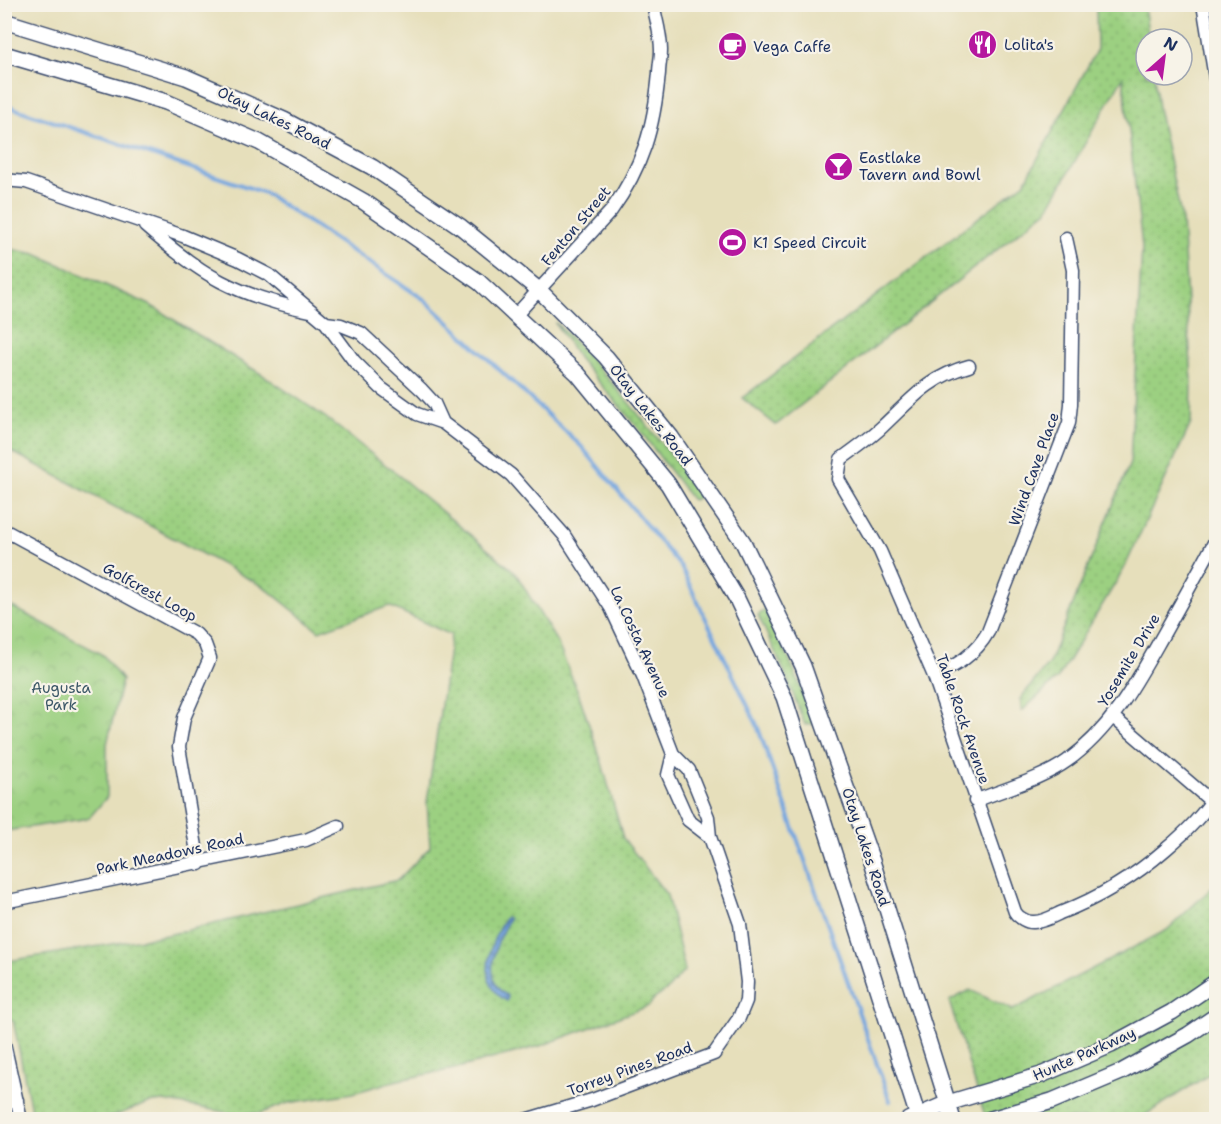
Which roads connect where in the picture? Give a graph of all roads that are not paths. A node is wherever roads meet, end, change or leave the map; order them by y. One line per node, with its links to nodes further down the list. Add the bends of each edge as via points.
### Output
1 (653, 4): 9 (street, Fenton Street, via 661,49 656,108 641,161 611,211)
2 (1203, 4): 5 (street)
3 (4, 21): 9 (main road, Otay Lakes Road, via 186,76 284,120 372,167 461,227)
4 (4, 54): 11 (main road, Otay Lakes Road, via 166,102 259,142 363,201 479,282)
5 (1216, 84)
6 (4, 180): 7 (street, La Costa Avenue, via 26,182)
7 (142, 223): 10 (street, La Costa Avenue, via 238,259 269,275); 10 (street, La Costa Avenue, via 184,260 218,281 257,298)
8 (1066, 238): 17 (street, Wind Cave Place, via 1073,270 1068,423 988,632 970,656)
9 (540, 291): 11 (street, Fenton Street); 31 (main road, Otay Lakes Road, via 606,357 671,437 743,542 803,666 872,861)
10 (313, 311): 12 (street, La Costa Avenue)
11 (515, 316): 32 (main road, Otay Lakes Road, via 578,374 668,484 737,599 784,697)
12 (326, 323): 14 (street, La Costa Avenue, via 354,361 381,388 417,414); 14 (street, La Costa Avenue, via 360,333 434,403)
13 (969, 366): 17 (street, Table Rock Avenue, via 919,390 880,429 842,459 838,479 880,551)
14 (443, 423): 19 (street, La Costa Avenue, via 511,476 564,535 611,608)
15 (4, 530): 24 (street, Golfcrest Loop, via 196,634 206,644 210,658 184,718 179,747)
16 (1216, 539): 18 (street, Yosemite Drive, via 1134,687)
17 (934, 676): 21 (street, Table Rock Avenue)
18 (1113, 717): 20 (street); 21 (street, Yosemite Drive, via 1066,762)
19 (673, 754): 23 (street, La Costa Avenue, via 689,770 708,817); 23 (street, La Costa Avenue, via 668,775 688,820)
20 (1214, 799): 21 (street, Table Rock Avenue, via 1170,846 1126,880 1071,909 1032,923 1015,912)
21 (975, 801)
22 (338, 826): 24 (street, Park Meadows Road, via 306,840)
23 (710, 837): 26 (street, La Costa Avenue)
24 (199, 864): 25 (street, Park Meadows Road)
25 (4, 902)
26 (740, 924): 34 (street, Torrey Pines Road, via 746,1000 739,1018 714,1054 592,1100)
27 (1216, 982): 31 (main road, Hunte Parkway, via 1172,1012 1111,1045 1041,1075)
28 (1216, 1016): 36 (main road, Hunte Parkway, via 1121,1072 1052,1101)
29 (4, 1042): 30 (street)
30 (11, 1102): 33 (street)
31 (948, 1103): 32 (main road, Hunte Parkway); 35 (main road, Otay Lakes Road)
32 (915, 1118)
33 (21, 1119)
34 (525, 1119)
35 (953, 1119)
36 (988, 1119)

